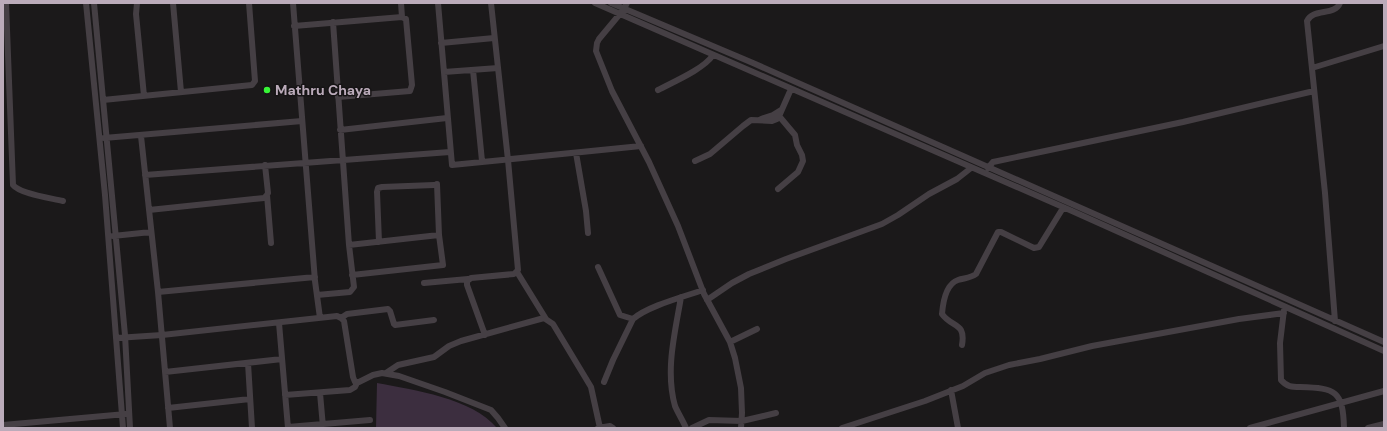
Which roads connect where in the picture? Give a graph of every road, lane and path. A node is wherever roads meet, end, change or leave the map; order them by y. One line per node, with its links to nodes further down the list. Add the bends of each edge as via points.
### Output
1 (6, 3): 57 (street, via 13,185 24,192)
2 (86, 3): 41 (street)
3 (94, 3): 33 (street)
4 (136, 3): 31 (street)
5 (173, 3): 30 (street)
6 (249, 3): 30 (street, via 255,81 253,85)
7 (293, 3): 18 (street)
8 (401, 3): 16 (street)
9 (438, 3): 20 (street)
10 (490, 3): 19 (street)
11 (595, 3): 15 (street)
12 (611, 3): 14 (street)
13 (1340, 3): 24 (street, via 1336,8 1309,18)
14 (625, 6): 15 (street); 53 (street)
15 (619, 14): 22 (street); 43 (street, via 599,39 596,51 612,91)
16 (402, 17): 17 (street); 32 (street, via 407,20 412,85 410,91)
17 (333, 22): 18 (street); 32 (street)
18 (294, 26): 38 (street)
19 (494, 38): 20 (street); 23 (street)
20 (441, 43): 26 (street)
21 (1384, 46): 24 (street)
22 (714, 55): 27 (street); 28 (street, via 702,66)
23 (498, 68): 25 (street); 47 (street)
24 (1312, 68): 29 (street)
25 (473, 70): 26 (street); 48 (street)
26 (444, 72): 36 (street)
27 (791, 88): 34 (street); 52 (street)
28 (658, 90)
29 (1314, 91): 53 (street, via 993,162); 85 (street)
30 (181, 92): 31 (street)
31 (144, 96): 33 (street)
32 (338, 97): 39 (street)
33 (104, 100): 42 (street)
34 (783, 109): 35 (street); 37 (street)
35 (779, 116): 37 (street, via 772,121); 55 (street, via 795,135 803,161 796,174)
36 (447, 118): 39 (street); 44 (street)
37 (758, 120): 49 (street, via 747,122 710,154)
38 (302, 121): 40 (street); 50 (street)
39 (340, 130): 46 (street)
40 (141, 136): 42 (street); 54 (street)
41 (100, 138): 42 (street); 64 (street)
42 (107, 138): 63 (street)
43 (642, 146): 45 (street); 74 (street)
44 (450, 152): 46 (street); 48 (street, via 453,165)
45 (576, 153): 47 (street); 61 (street)
46 (342, 159): 50 (street); 67 (street)
47 (508, 160): 48 (street); 69 (street)
48 (482, 161)
49 (695, 161)
50 (306, 162): 51 (street); 71 (street)
51 (265, 165): 54 (street); 56 (street)
52 (971, 168): 53 (street); 78 (street, via 882,224 749,274 732,282)
53 (989, 171): 58 (street); 85 (street)
54 (146, 175): 59 (street)
55 (778, 189)
56 (267, 195): 59 (street, via 264,198); 66 (street)
57 (63, 201)
58 (1063, 208): 79 (street); 94 (street, via 1038,247 1032,247 998,232 978,273 950,285 942,314 962,331)
59 (149, 210): 60 (street)
60 (151, 232): 63 (street); 75 (street)
61 (588, 233)
62 (439, 235): 65 (street); 65 (street, via 436,185 382,187 378,188 377,192); 70 (street, via 443,265)
63 (115, 236): 64 (street); 91 (street)
64 (108, 237): 90 (street)
65 (380, 242): 67 (street)
66 (270, 243)
67 (349, 245): 70 (street)
68 (598, 267): 83 (street, via 620,315)
69 (517, 272): 72 (street); 82 (street)
70 (352, 275): 76 (street, via 352,291)
71 (315, 277): 75 (street); 76 (street)
72 (468, 279): 73 (street); 89 (street, via 466,282)
73 (424, 283)
74 (703, 290): 77 (street); 78 (street)
75 (158, 292): 88 (street)
76 (317, 295): 80 (street)
77 (681, 297): 83 (street); 125 (street, via 671,370 676,407)
78 (707, 300): 92 (street)
79 (1284, 310): 95 (street); 102 (street, via 1083,348 1018,363 985,373); 107 (street, via 1280,343 1281,380 1288,386 1330,390 1338,395)
80 (320, 318): 81 (street); 86 (street)
81 (341, 318): 84 (street, via 347,314 388,309 395,325); 101 (street, via 344,321 353,377)
82 (546, 319): 89 (street); 123 (street, via 553,324 589,384 595,400)
83 (633, 319): 100 (street)
84 (434, 320)
85 (1335, 321): 93 (street)
86 (279, 323): 88 (street); 96 (street)
87 (757, 329): 92 (street)
88 (162, 335): 91 (street); 98 (street)
89 (485, 335): 99 (street, via 449,346 434,358 398,365)
90 (116, 338): 91 (street); 110 (street)
91 (125, 338): 111 (street)
92 (730, 342): 113 (street, via 741,388)
93 (1384, 342)
94 (962, 345)
95 (1384, 351)
96 (282, 359): 97 (street); 105 (street)
97 (248, 363): 98 (street); 106 (street)
98 (164, 372): 108 (street)
99 (386, 373): 101 (street, via 373,375); 122 (street, via 490,410)
100 (604, 382)
101 (357, 383): 104 (street, via 350,390)
102 (951, 390): 128 (street); 129 (street)
103 (1384, 391): 107 (street)
104 (320, 393): 105 (street); 116 (street)
105 (285, 395): 121 (street)
106 (250, 399): 108 (street); 120 (street)
107 (1341, 403): 130 (street); 131 (street)
108 (168, 408): 119 (street)
109 (776, 413): 113 (street)
110 (122, 414): 111 (street); 115 (street); 117 (street)
111 (129, 414): 118 (street)
112 (370, 420): 116 (street)
113 (742, 421): 126 (street, via 709,420); 127 (street)
114 (1384, 424): 132 (street)
115 (3, 425)
116 (323, 426): 121 (street)
117 (123, 428)
118 (130, 428)
119 (170, 428)
120 (252, 428)
121 (288, 428)
122 (505, 428)
123 (599, 428): 124 (street)
124 (613, 428)
125 (686, 428)
126 (692, 428)
127 (742, 428)
128 (842, 428)
129 (958, 428)
130 (1250, 428)
131 (1344, 428)
132 (1368, 428)

